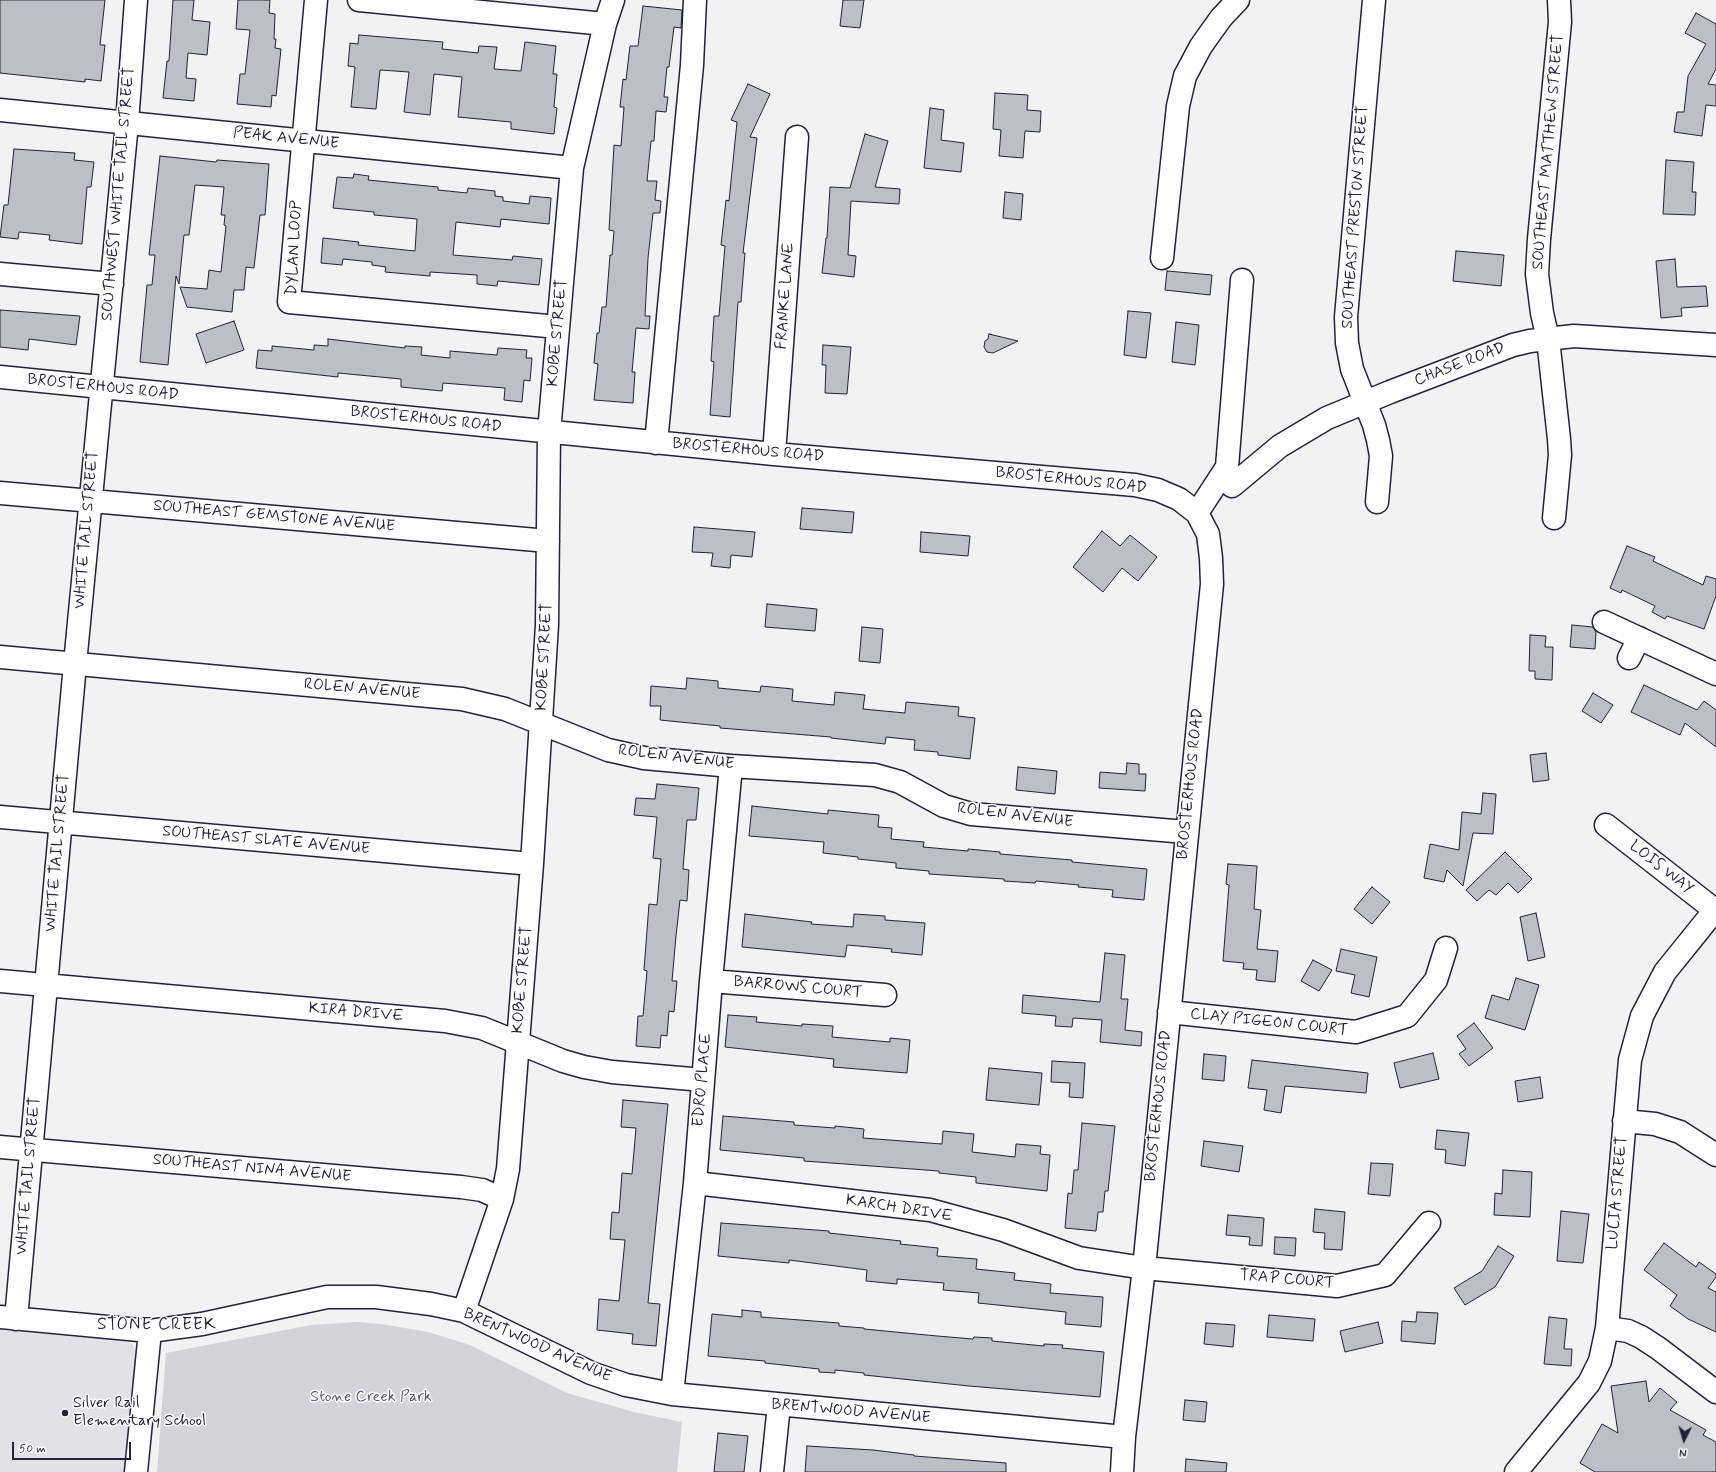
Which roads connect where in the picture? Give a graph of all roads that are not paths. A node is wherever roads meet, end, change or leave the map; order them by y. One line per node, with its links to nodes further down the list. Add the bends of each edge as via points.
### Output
1 (136, 0): 12 (street, SOUTHWEST WHITE TAIL STREET)
2 (316, 0): 14 (street, DYLAN LOOP)
3 (359, 0): 9 (street)
4 (613, 0): 10 (street, KOBE STREET)
5 (695, 0): 27 (street, via 692,64)
6 (1238, 0): 16 (street, via 1201,46 1184,76 1178,106)
7 (1374, 0): 25 (street, SOUTHEAST PRESTON STREET, via 1346,318 1352,369)
8 (1559, 0): 21 (street, SOUTHEAST MATTHEW STREET, via 1560,22 1537,274)
9 (438, 4): 10 (street)
10 (605, 24): 15 (street, KOBE STREET)
11 (0, 110): 12 (street, PEAK AVENUE)
12 (127, 123): 14 (street, PEAK AVENUE); 19 (street, SOUTHWEST WHITE TAIL STREET)
13 (797, 137): 28 (street, FRANKE LANE)
14 (303, 141): 15 (street, PEAK AVENUE); 20 (street, DYLAN LOOP, via 289,302)
15 (572, 168): 20 (street, KOBE STREET)
16 (1162, 258)
17 (0, 274): 19 (street)
18 (1242, 280): 33 (street, via 1227,467)
19 (112, 284): 24 (street, SOUTHWEST WHITE TAIL STREET)
20 (558, 327): 26 (street, KOBE STREET)
21 (1548, 339): 22 (street, CHASE ROAD, via 1574,336); 25 (street, CHASE ROAD, via 1514,345); 34 (street, SOUTHEAST MATTHEW STREET, via 1560,456)
22 (1716, 345)
23 (0, 377): 24 (street, BROSTERHOUS ROAD)
24 (101, 387): 26 (street, BROSTERHOUS ROAD); 31 (street, WHITE TAIL STREET)
25 (1365, 403): 29 (street, CHASE ROAD, via 1327,418 1280,446); 32 (street, SOUTHEAST PRESTON STREET, via 1374,425 1381,456)
26 (549, 432): 27 (street, BROSTERHOUS ROAD); 35 (street, KOBE STREET)
27 (656, 442): 28 (street, BROSTERHOUS ROAD)
28 (774, 454): 33 (street, BROSTERHOUS ROAD, via 1135,485 1158,490 1179,499)
29 (1232, 486)
30 (0, 493): 31 (street, SOUTHEAST GEMSTONE AVENUE)
31 (90, 501): 35 (street, SOUTHEAST GEMSTONE AVENUE); 40 (street, WHITE TAIL STREET)
32 (1378, 502)
33 (1198, 513): 47 (street, BROSTERHOUS ROAD, via 1208,534 1212,584)
34 (1554, 518)
35 (548, 541): 42 (street, KOBE STREET, via 547,625)
36 (1604, 622): 37 (street)
37 (1639, 638): 39 (street); 41 (street)
38 (0, 657): 40 (street, ROLEN AVENUE)
39 (1629, 658)
40 (75, 664): 42 (street, ROLEN AVENUE, via 462,699 505,709); 45 (street, WHITE TAIL STREET)
41 (1716, 674)
42 (541, 723): 43 (street, ROLEN AVENUE, via 608,750 644,758); 48 (street, KOBE STREET)
43 (731, 766): 47 (street, ROLEN AVENUE, via 875,775 900,782 944,806 970,814); 52 (street, EDRO PLACE)
44 (0, 817): 45 (street, SOUTHEAST SLATE AVENUE)
45 (60, 823): 48 (street, SOUTHEAST SLATE AVENUE); 53 (street, WHITE TAIL STREET)
46 (1606, 825): 49 (street, LOIS WAY)
47 (1186, 832): 55 (street, BROSTERHOUS ROAD)
48 (532, 864): 56 (street, KOBE STREET)
49 (1715, 910): 58 (street, LUCIA STREET, via 1665,972 1642,1016 1630,1060)
50 (1446, 948): 55 (street, CLAY PIGEON COURT, via 1436,980 1407,1016 1356,1032)
51 (0, 981): 53 (street, KIRA DRIVE)
52 (711, 981): 54 (street, BARROWS COURT); 57 (street, EDRO PLACE)
53 (46, 986): 56 (street, KIRA DRIVE, via 445,1021 482,1028); 60 (street, WHITE TAIL STREET)
54 (885, 995)
55 (1169, 1012): 65 (street, BROSTERHOUS ROAD)
56 (518, 1042): 57 (street, KIRA DRIVE, via 584,1067); 63 (street, KOBE STREET, via 508,1169)
57 (703, 1080): 62 (street, EDRO PLACE)
58 (1624, 1121): 61 (street, via 1655,1124 1680,1132); 68 (street, LUCIA STREET)
59 (0, 1147): 60 (street, SOUTHEAST NINA AVENUE)
60 (31, 1150): 63 (street, SOUTHEAST NINA AVENUE, via 461,1187 482,1190); 67 (street, WHITE TAIL STREET)
61 (1716, 1156)
62 (695, 1183): 65 (street, KARCH DRIVE, via 930,1210 1003,1230 1079,1258); 71 (street, EDRO PLACE)
63 (502, 1199): 66 (street, KOBE STREET)
64 (1429, 1223): 65 (street, TRAP COURT, via 1385,1275 1337,1286)
65 (1144, 1268): 73 (street, BROSTERHOUS ROAD)
66 (464, 1311): 69 (street, BRENTWOOD AVENUE, via 376,1297 327,1297 202,1324); 71 (street, BRENTWOOD AVENUE, via 591,1373 626,1385)
67 (8, 1318): 69 (street, BRENTWOOD AVENUE)
68 (1607, 1328): 70 (street, via 1628,1331 1641,1337); 74 (street, LUCIA STREET, via 1600,1361 1589,1383)
69 (150, 1331): 75 (street)
70 (1716, 1392)
71 (672, 1394): 72 (street, BRENTWOOD AVENUE)
72 (779, 1405): 73 (street, BRENTWOOD AVENUE); 76 (street)
73 (1124, 1437): 77 (street, BROSTERHOUS ROAD)
74 (1524, 1469)
75 (136, 1472)
76 (772, 1472)
77 (1122, 1472)

